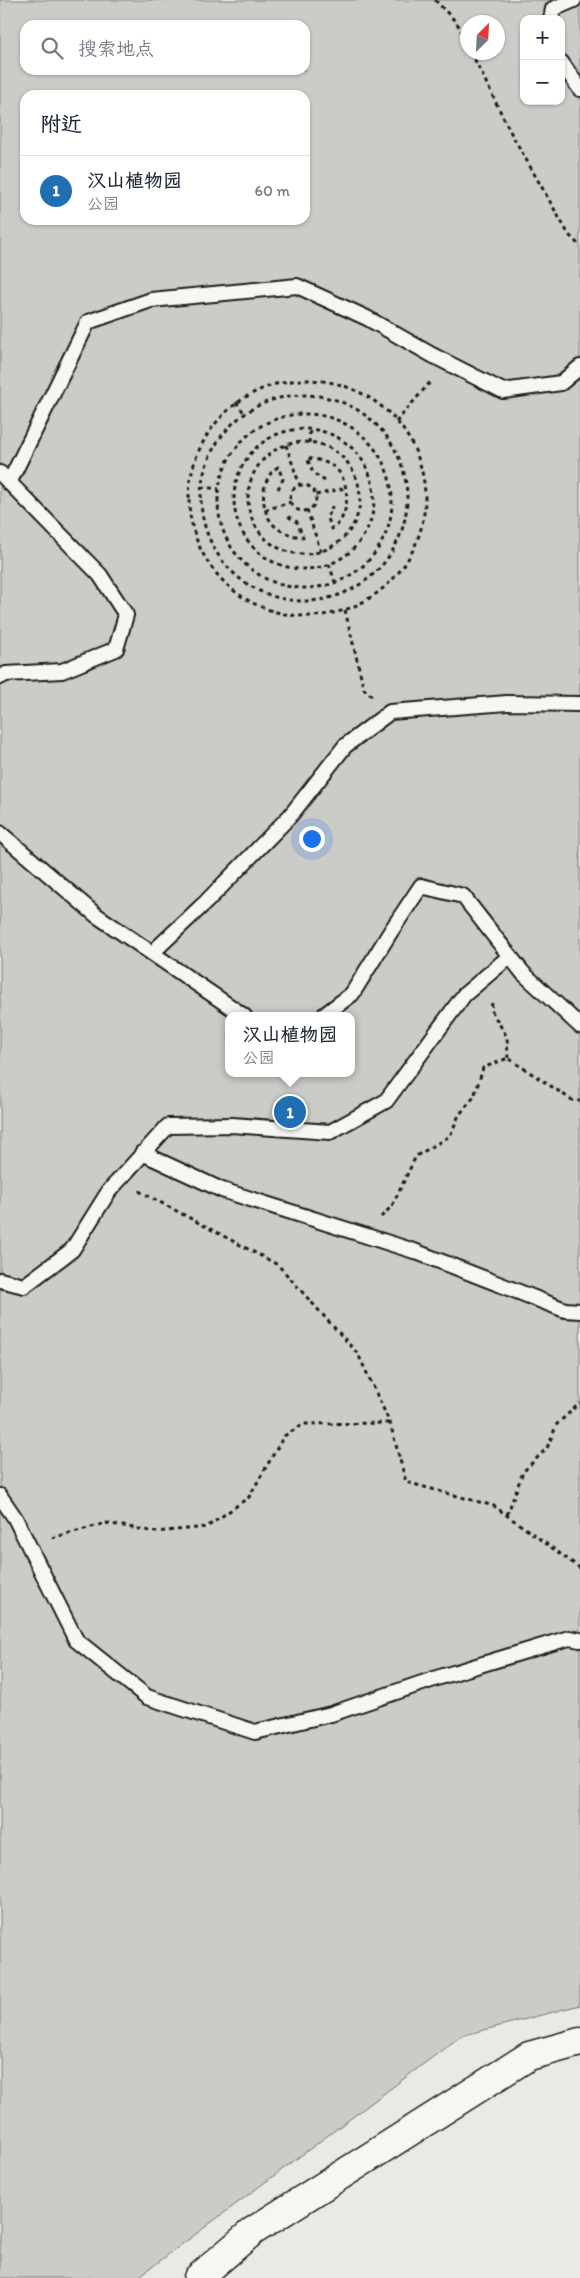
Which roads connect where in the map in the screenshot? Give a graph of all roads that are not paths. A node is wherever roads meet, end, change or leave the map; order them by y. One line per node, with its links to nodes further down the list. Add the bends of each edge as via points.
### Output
1 (574, 0): 2 (lane, via 553,9)
2 (552, 15)
3 (565, 68): 4 (lane)
4 (580, 89)
5 (580, 367): 6 (lane, via 561,383 503,391 367,318 297,286 151,300 88,322)
6 (5, 478): 7 (lane, via 100,575 126,615 116,649 62,671)
7 (0, 677)
8 (580, 704): 10 (lane, via 506,702 390,712 345,746 290,816)
9 (0, 833): 10 (lane, via 96,915)
10 (152, 953): 12 (lane)
11 (510, 956): 13 (lane, via 463,896 421,886 352,994); 14 (lane, via 523,973); 15 (lane, via 464,995 386,1101 330,1132 232,1125 168,1126)
12 (238, 1012)
13 (328, 1012)
14 (580, 1026)
15 (142, 1153): 16 (lane, via 109,1191 72,1250 24,1286); 17 (lane, via 222,1190 414,1251 565,1310)
16 (0, 1280)
17 (580, 1311)
18 (0, 1496): 19 (lane, via 76,1640 147,1697 255,1732 332,1714 569,1638)
19 (580, 1640)
20 (580, 2042): 21 (street, via 529,2056 253,2231)
21 (198, 2278)

